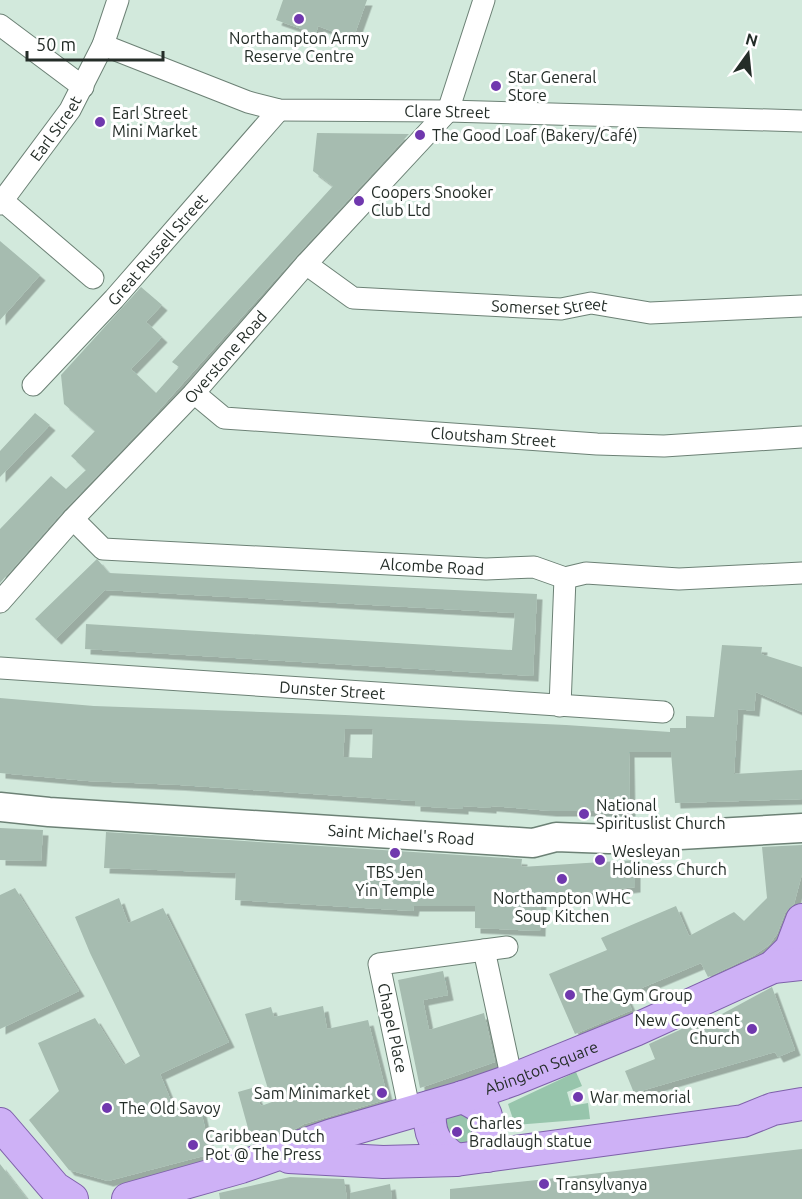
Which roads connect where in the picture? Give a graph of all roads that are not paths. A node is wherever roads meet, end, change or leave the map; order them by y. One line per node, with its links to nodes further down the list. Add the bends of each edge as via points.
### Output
1 (118, 0): 4 (street, Earl Street)
2 (484, 0): 7 (street)
3 (0, 25): 5 (street)
4 (103, 45): 5 (street, Earl Street); 6 (street, Clare Street, via 248,102)
5 (83, 87): 9 (street, Earl Street)
6 (279, 110): 7 (street, Clare Street); 13 (street, Great Russell Street, via 114,299)
7 (448, 111): 8 (street, Clare Street); 10 (street, Overstone Road)
8 (802, 121)
9 (1, 203): 11 (street)
10 (306, 264): 12 (street, Somerset Street, via 353,298 561,309 591,303 650,313); 14 (street, Overstone Road)
11 (93, 278)
12 (802, 306)
13 (33, 385)
14 (194, 393): 15 (street, Cloutsham Street, via 224,418 236,419 597,444 664,446); 16 (street, Overstone Road)
15 (802, 437)
16 (74, 519): 18 (street, Alcombe Road, via 103,549 486,569 534,567); 19 (street, Overstone Road)
17 (802, 573): 18 (street, Alcombe Road, via 679,579 586,573)
18 (565, 578): 21 (street)
19 (0, 602)
20 (0, 668): 21 (street, Dunster Street)
21 (560, 706): 22 (street, Dunster Street)
22 (663, 712)
23 (0, 807): 24 (street, Saint Michael's Road, via 533,843 556,837 609,839)
24 (802, 828)
25 (802, 920): 28 (main road)
26 (507, 947): 27 (street, Chapel Place)
27 (484, 950): 29 (street); 32 (street, Chapel Place, via 380,964)
28 (787, 965): 29 (main road, Abington Square)
29 (512, 1080): 30 (main road, Abington Square)
30 (463, 1097): 32 (main road, Abington Square); 37 (main road, via 484,1111)
31 (802, 1104): 33 (main road, Abington Square, via 773,1109)
32 (420, 1110): 36 (main road, Abington Square); 38 (main road, via 429,1121 435,1143)
33 (743, 1121): 35 (main road, via 777,1126); 37 (main road, Abington Square)
34 (0, 1124): 39 (main road)
35 (802, 1124)
36 (273, 1156): 38 (main road, Abington Square, via 382,1162); 40 (main road, Abington Square)
37 (488, 1156): 38 (main road, Abington Square)
38 (456, 1160)
39 (67, 1198)
40 (128, 1199)

